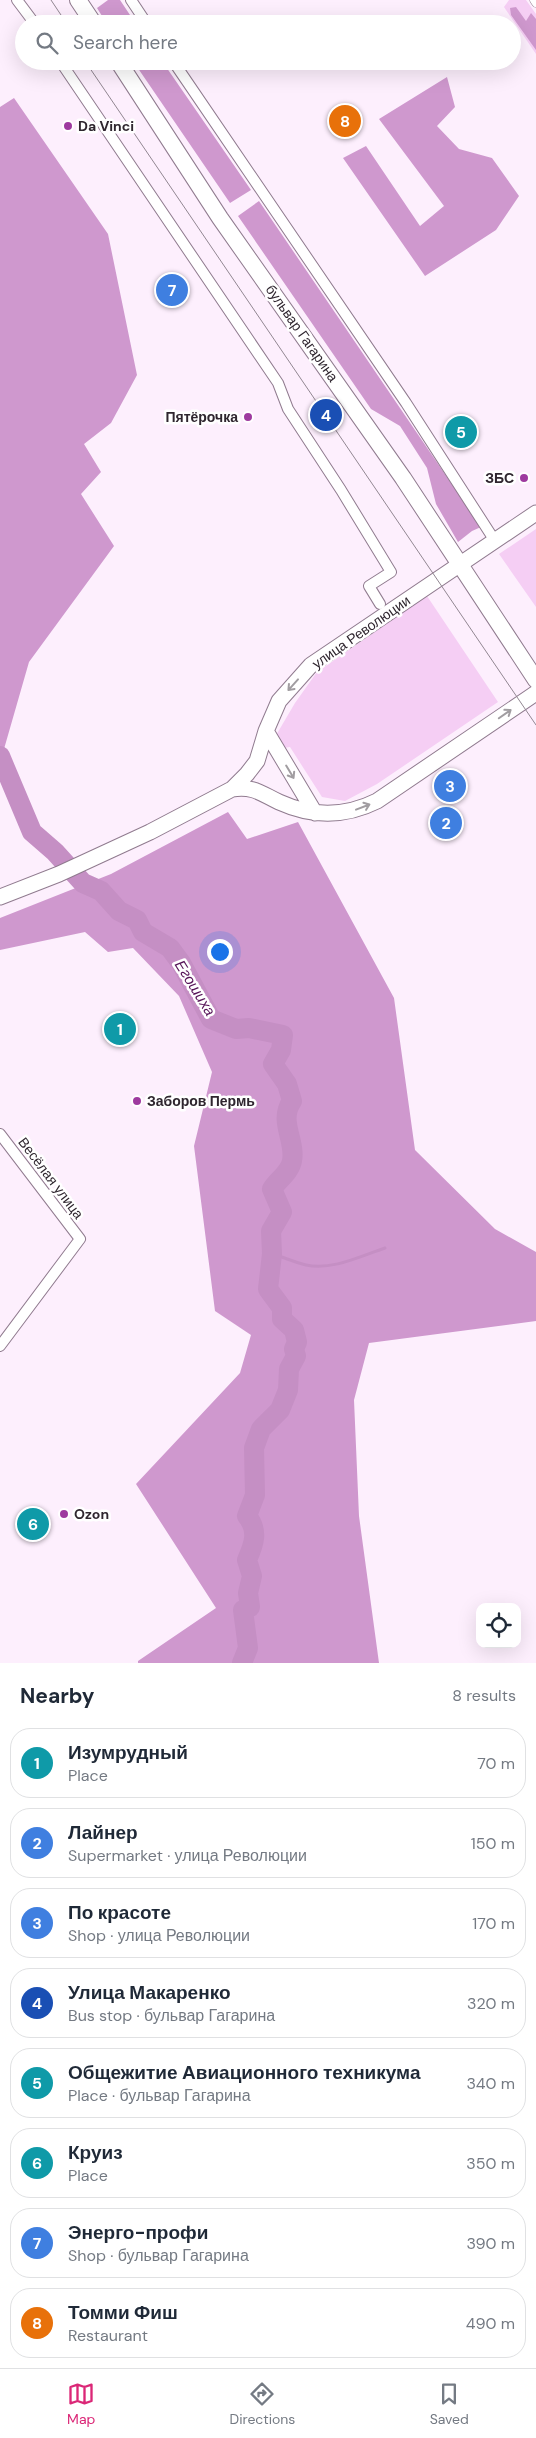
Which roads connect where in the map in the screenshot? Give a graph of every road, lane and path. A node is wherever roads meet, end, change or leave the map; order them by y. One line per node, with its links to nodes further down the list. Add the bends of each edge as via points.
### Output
1 (17, 0): 6 (street)
2 (131, 0): 8 (street)
3 (534, 0): 5 (street)
4 (82, 1): 7 (main road)
5 (536, 3)
6 (28, 15)
7 (89, 15)
8 (141, 15)
9 (66, 70): 15 (street, via 278,382 288,409 391,572 369,586)
10 (124, 70): 14 (main road, бульвар Гагарина, via 220,218 318,354)
11 (179, 70): 13 (street, via 406,403)
12 (536, 513): 13 (main road, улица Революции)
13 (495, 541): 14 (main road, улица Революции)
14 (460, 566): 16 (main road, бульвар Гагарина); 18 (main road, улица Революции, one-way to 18, via 311,665 279,701)
15 (380, 604)
16 (536, 680)
17 (536, 692): 20 (main road, улица Революции, one-way to 17, via 340,814 362,809 377,801)
18 (266, 731): 19 (main road, улица Революции, via 257,761); 20 (main road, one-way to 20)
19 (232, 789): 20 (main road, улица Революции, via 258,790 297,810); 21 (main road, улица Революции, via 59,874)
20 (315, 813)
21 (0, 897)
22 (0, 1134): 23 (street, Весёлая улица, via 80,1239)
23 (0, 1346)

